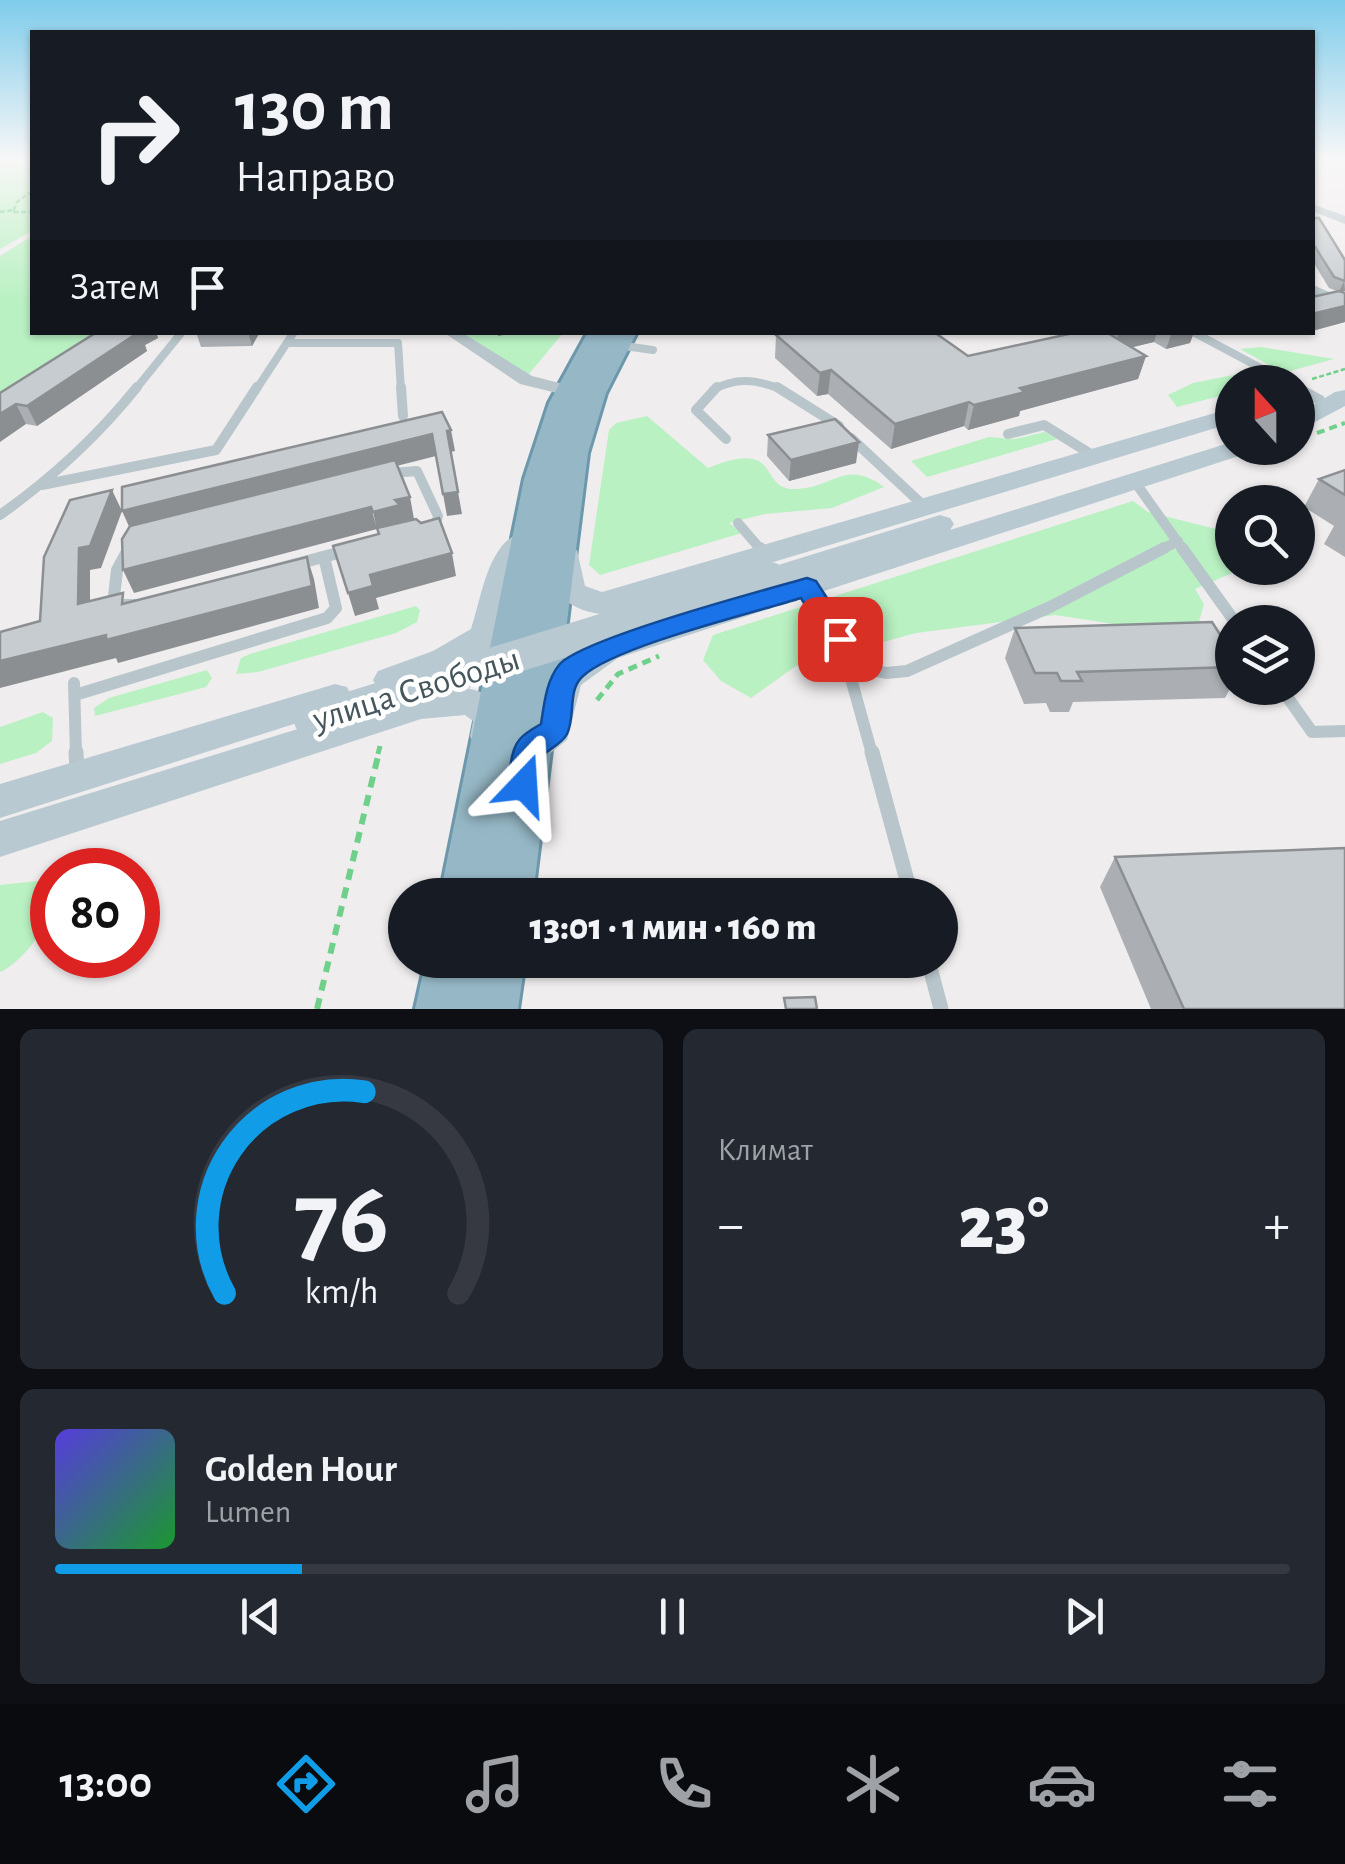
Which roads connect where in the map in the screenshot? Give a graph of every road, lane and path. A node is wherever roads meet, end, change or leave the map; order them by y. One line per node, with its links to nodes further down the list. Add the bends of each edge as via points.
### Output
1 (18, 206): 3 (path)
2 (1315, 208): 6 (street)
3 (14, 210): 4 (path); 5 (path)
4 (0, 212)
5 (30, 212)
6 (1345, 220)
7 (1315, 290): 8 (lane)
8 (1345, 302)
9 (180, 335): 30 (lane, via 100,434)
10 (292, 335): 14 (lane)
11 (455, 335): 19 (street, via 526,380)
12 (1199, 335): 16 (lane)
13 (614, 337): 15 (lane); 19 (highway); 34 (highway)
14 (287, 343): 20 (lane, via 398,343); 30 (lane, via 216,450)
15 (653, 350)
16 (1255, 365)
17 (1345, 369): 18 (path)
18 (1315, 380)
19 (565, 390): 34 (highway, via 544,462)
20 (402, 416)
21 (1215, 420): 27 (main road, улица Свободы)
22 (1345, 423): 23 (path)
23 (1336, 426)
24 (1008, 434): 27 (lane, via 1044,425)
25 (1215, 437): 37 (main road, улица Свободы)
26 (726, 439): 31 (lane, via 696,410 732,380 762,380 828,418)
27 (1095, 456): 31 (main road, улица Свободы)
28 (1215, 456): 29 (main road, улица Свободы)
29 (1136, 482): 35 (lane); 38 (main road, улица Свободы)
30 (42, 485): 32 (lane)
31 (927, 509): 37 (main road, улица Свободы)
32 (0, 515)
33 (738, 524): 37 (lane)
34 (546, 532): 37 (main road, улица Свободы, via 568,536 566,586 591,603); 44 (highway); 45 (main road, улица Свободы, via 512,550 485,636 445,660); 47 (highway)
35 (1178, 540): 39 (lane); 40 (lane, via 908,672)
36 (324, 556): 36 (lane, via 434,528 438,516 417,471 136,541 113,574 113,605 142,606); 45 (lane, via 336,608 327,618 74,689)
37 (768, 567): 48 (main road, улица Свободы, bridge)
38 (807, 587): 40 (lane); 44 (main road, улица Свободы, via 578,663 564,680 554,730)
39 (1223, 605)
40 (848, 664): 52 (lane)
41 (1293, 705): 42 (lane, via 1312,732)
42 (1345, 731)
43 (380, 746): 56 (path)
44 (530, 748): 51 (highway)
45 (76, 778): 46 (main road, улица Свободы)
46 (0, 801)
47 (483, 806): 49 (main road, улица Свободы, via 478,794 491,718 483,706 456,700 386,714); 50 (highway)
48 (0, 819)
49 (0, 840)
50 (468, 878)
51 (511, 878)
52 (906, 878)
53 (448, 978): 57 (highway)
54 (496, 978): 58 (highway)
55 (933, 978): 59 (lane)
56 (317, 1009)
57 (442, 1009)
58 (492, 1009)
59 (942, 1009)

